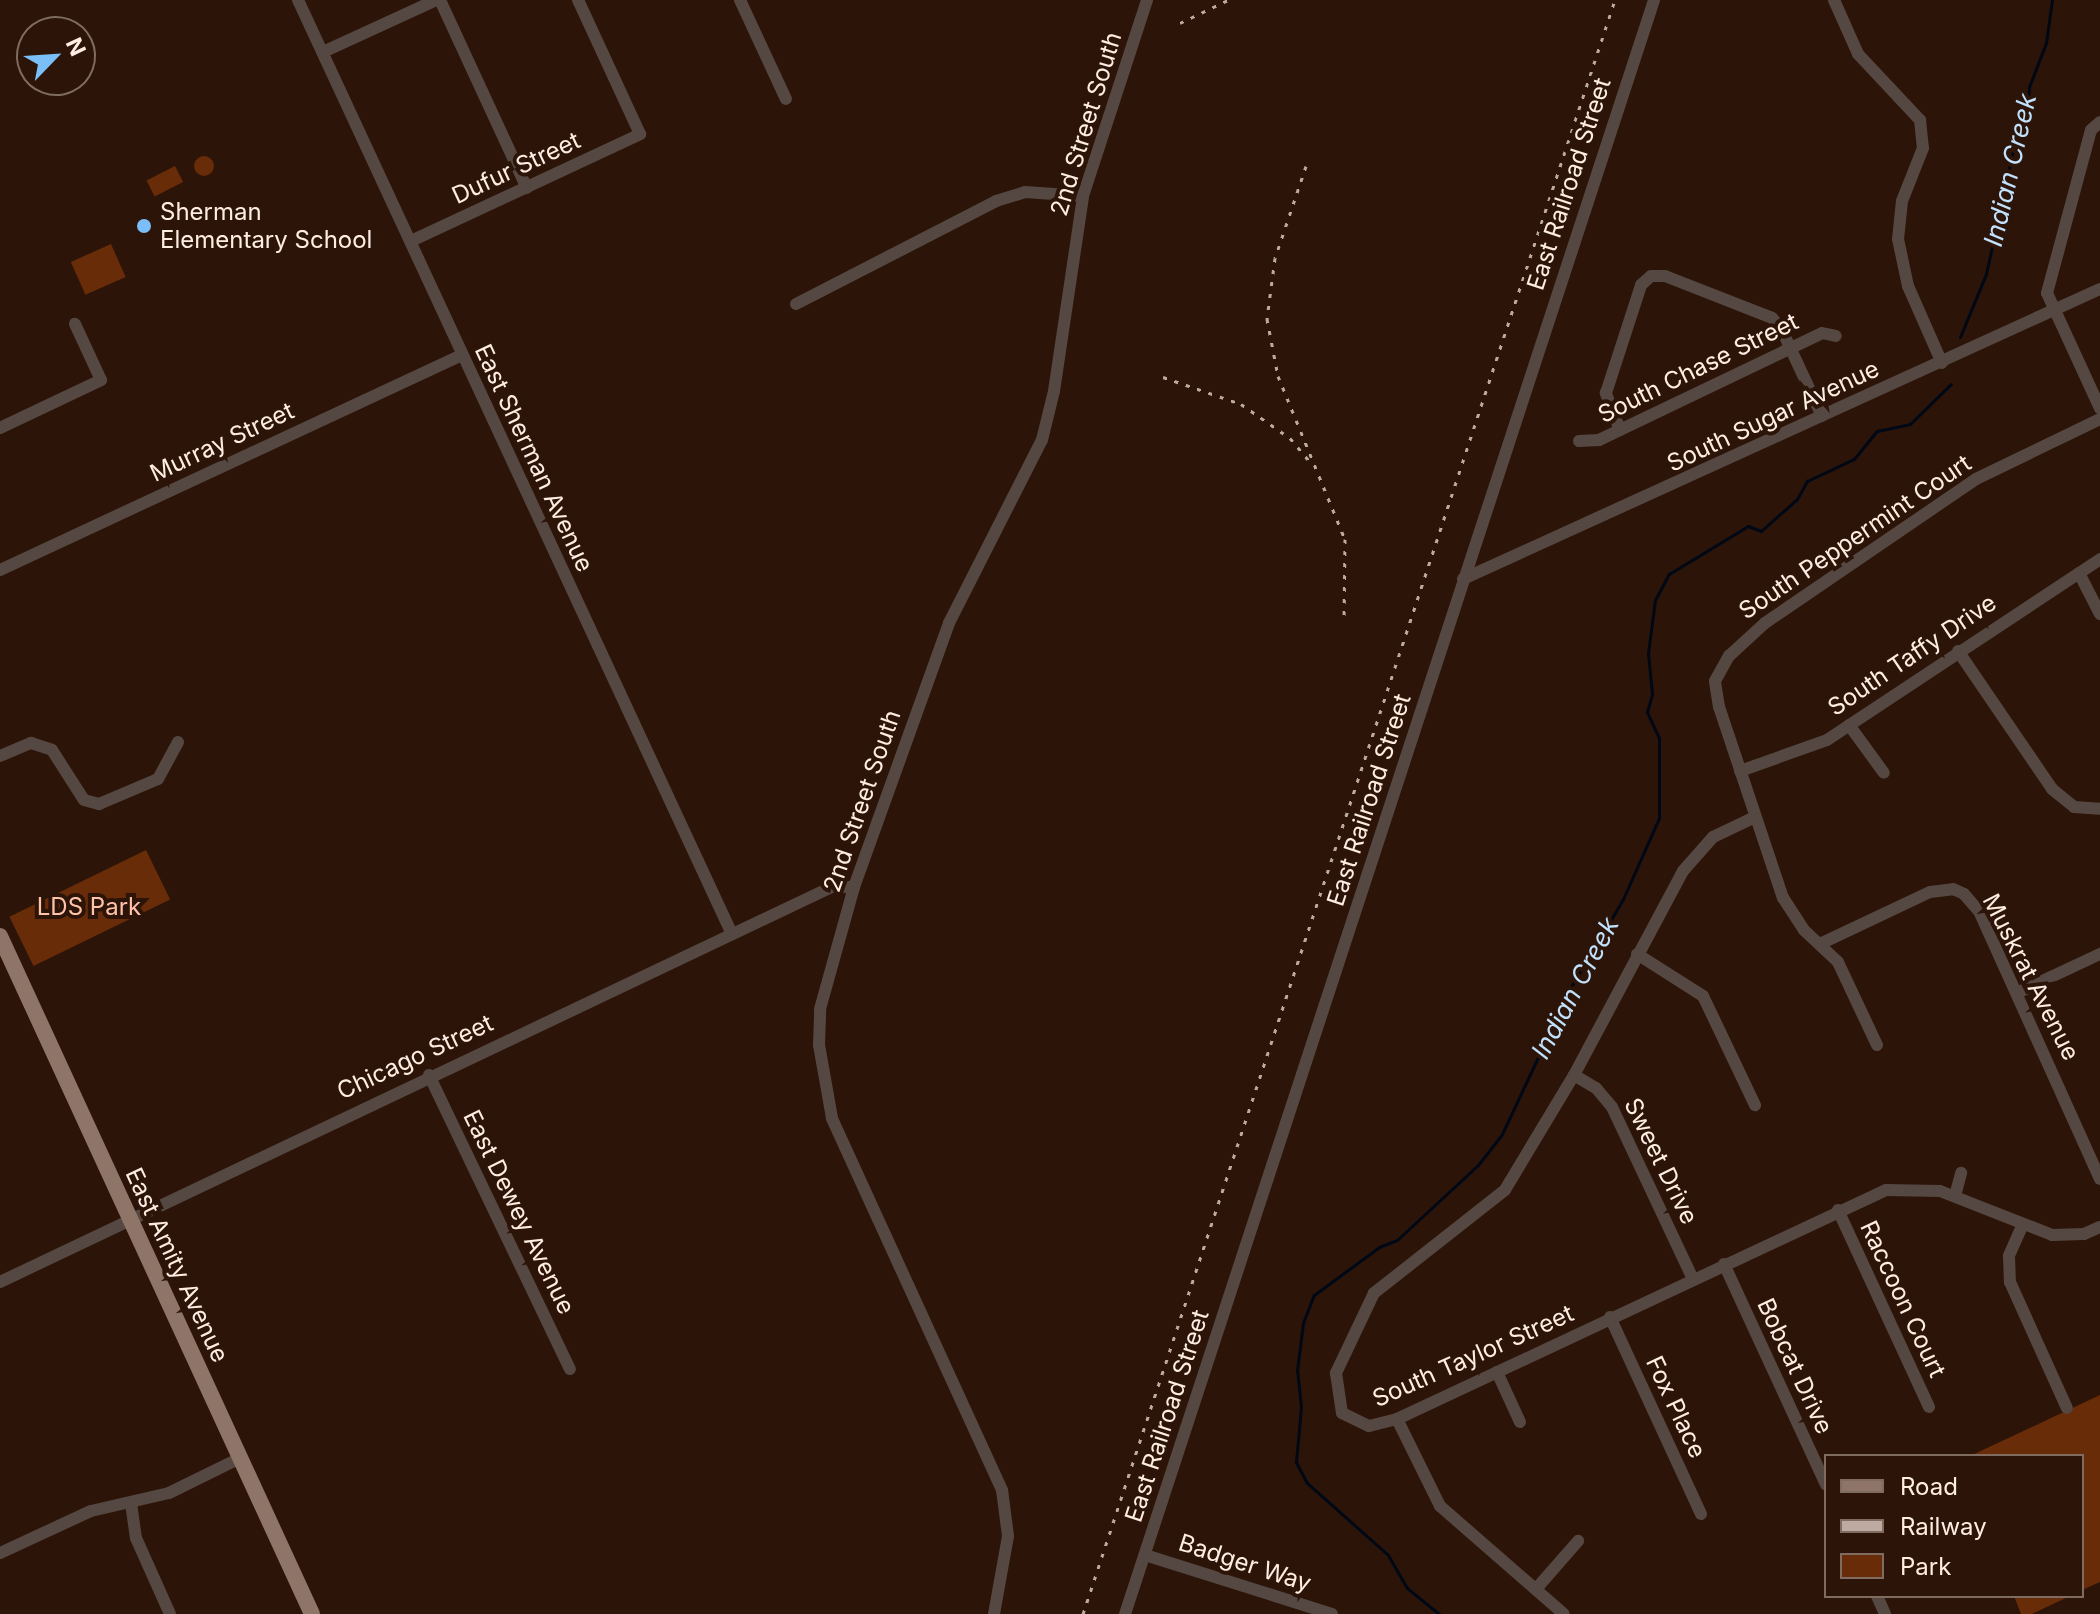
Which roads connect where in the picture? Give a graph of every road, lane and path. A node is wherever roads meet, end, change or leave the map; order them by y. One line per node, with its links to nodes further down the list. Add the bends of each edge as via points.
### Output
1 (298, 0): 8 (street, East Sherman Avenue)
2 (438, 0): 8 (street); 11 (street)
3 (578, 0): 11 (street, Dufur Street, via 640,134)
4 (740, 0): 9 (street)
5 (1147, 0): 12 (street, 2nd Street South)
6 (1654, 0): 31 (street, East Railroad Street)
7 (1834, 0): 21 (street, via 1858,54 1920,120 1923,148 1902,201 1898,239 1908,286)
8 (323, 52): 13 (street, East Sherman Avenue)
9 (786, 99)
10 (2100, 122): 16 (street, via 2091,130 2047,293)
11 (527, 188): 13 (street, Dufur Street)
12 (1083, 196): 15 (street, via 1025,192 996,201); 41 (street, 2nd Street South, via 1042,440 949,623)
13 (411, 241): 20 (street, East Sherman Avenue)
14 (2100, 289): 16 (street, South Sugar Avenue)
15 (796, 304)
16 (2055, 310): 21 (street, South Sugar Avenue); 22 (street)
17 (75, 324): 25 (street, via 101,380)
18 (1836, 336): 19 (street, South Chase Street, via 1822,333)
19 (1790, 347): 23 (street); 26 (street, South Chase Street); 26 (street, via 1772,318 1665,276 1651,276 1641,285 1606,393)
20 (462, 355): 29 (street, Murray Street); 42 (street, East Sherman Avenue)
21 (1942, 363): 23 (street, South Sugar Avenue)
22 (2100, 408)
23 (1822, 416): 31 (street, South Sugar Avenue)
24 (2100, 419): 37 (street, South Peppermint Court, via 1976,479 1746,639 1720,669 1715,693)
25 (0, 428)
26 (1620, 430): 27 (street, South Chase Street, via 1599,440)
27 (1579, 441)
28 (2100, 559): 30 (street, South Taffy Drive)
29 (0, 570)
30 (2079, 573): 32 (street); 33 (street, South Taffy Drive)
31 (1463, 579): 75 (street, East Railroad Street)
32 (2100, 614)
33 (1958, 651): 34 (street, South Taffy Drive); 39 (street, via 2052,789 2074,807)
34 (1849, 725): 37 (street, South Taffy Drive, via 1817,746); 38 (street)
35 (178, 742): 36 (street, via 158,779 99,804 84,800 52,750 31,743)
36 (0, 756)
37 (1740, 771): 40 (street, South Peppermint Court)
38 (1884, 773)
39 (2100, 809)
40 (1755, 817): 44 (street, South Peppermint Court, via 1783,898 1804,930); 45 (street, South Taylor Street, via 1725,828 1691,858)
41 (854, 887): 42 (street, Chicago Street, via 832,887); 79 (street, 2nd Street South, via 820,1009 823,1079 847,1156 1002,1490 1008,1536)
42 (732, 934): 49 (street, Chicago Street)
43 (0, 936): 56 (main road, East Amity Avenue)
44 (1822, 943): 47 (street, Muskrat Avenue, via 1930,892 1953,889 1979,911); 48 (street, South Peppermint Court, via 1838,962)
45 (1637, 954): 50 (street, South Taylor Street); 51 (street, via 1703,996)
46 (2100, 954): 47 (street)
47 (2017, 993): 53 (street, Muskrat Avenue)
48 (1877, 1045)
49 (429, 1075): 56 (street, Chicago Street); 63 (street, East Dewey Avenue)
50 (1574, 1075): 60 (street, Sweet Drive, via 1596,1088 1612,1107); 67 (street, South Taylor Street, via 1505,1190 1374,1293 1343,1354 1335,1393 1342,1413 1360,1425 1379,1426)
51 (1755, 1105)
52 (1961, 1173): 54 (street)
53 (2100, 1179)
54 (1955, 1196): 55 (street, South Taylor Street, via 1906,1187); 57 (street, South Taylor Street)
55 (1838, 1210): 59 (street, South Taylor Street); 65 (street, Raccoon Court)
56 (128, 1217): 61 (street, Chicago Street); 69 (main road, East Amity Avenue)
57 (2023, 1224): 58 (street, South Taylor Street, via 2068,1237); 66 (street, via 2009,1256 2010,1282)
58 (2100, 1227)
59 (1724, 1264): 60 (street, South Taylor Street); 70 (street, Bobcat Drive)
60 (1693, 1279): 62 (street, South Taylor Street)
61 (0, 1282)
62 (1610, 1317): 64 (street, South Taylor Street); 72 (street, Fox Place)
63 (570, 1369)
64 (1497, 1372): 67 (street, South Taylor Street); 68 (street)
65 (1929, 1407)
66 (2067, 1408)
67 (1397, 1419): 76 (street, via 1440,1506)
68 (1520, 1422)
69 (240, 1458): 71 (street, via 169,1493); 78 (main road, East Amity Avenue)
70 (1824, 1481)
71 (131, 1503): 74 (street, via 91,1511); 77 (street, via 136,1538)
72 (1701, 1514)
73 (1578, 1541): 76 (street)
74 (0, 1553)
75 (1145, 1555): 80 (street, East Railroad Street); 81 (street, Badger Way)
76 (1536, 1589): 82 (street)
77 (170, 1614)
78 (312, 1614)
79 (994, 1614)
80 (1125, 1614)
81 (1332, 1614)
82 (1564, 1614)

